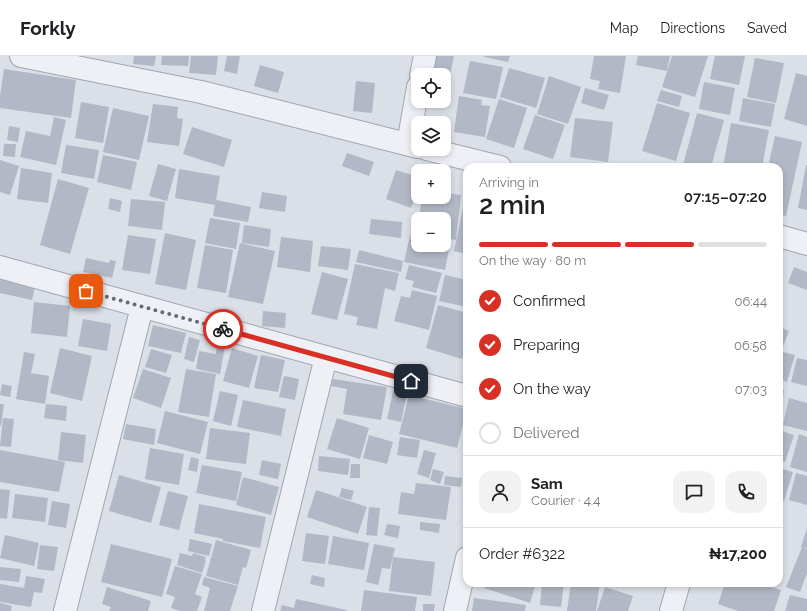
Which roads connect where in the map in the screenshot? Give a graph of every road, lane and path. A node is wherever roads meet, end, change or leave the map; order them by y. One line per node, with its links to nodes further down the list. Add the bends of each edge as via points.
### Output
1 (21, 56): 4 (street, via 201,92)
2 (425, 56): 3 (street)
3 (422, 68)
4 (411, 145)
5 (451, 155): 6 (street)
6 (484, 163)
7 (783, 237): 8 (street)
8 (807, 244)
9 (0, 267): 10 (street)
10 (142, 307): 11 (street); 15 (street)
11 (326, 357): 12 (street); 16 (street)
12 (463, 395)
13 (463, 576): 17 (street)
14 (678, 587): 18 (street)
15 (65, 611)
16 (263, 611)
17 (455, 611)
18 (671, 611)

